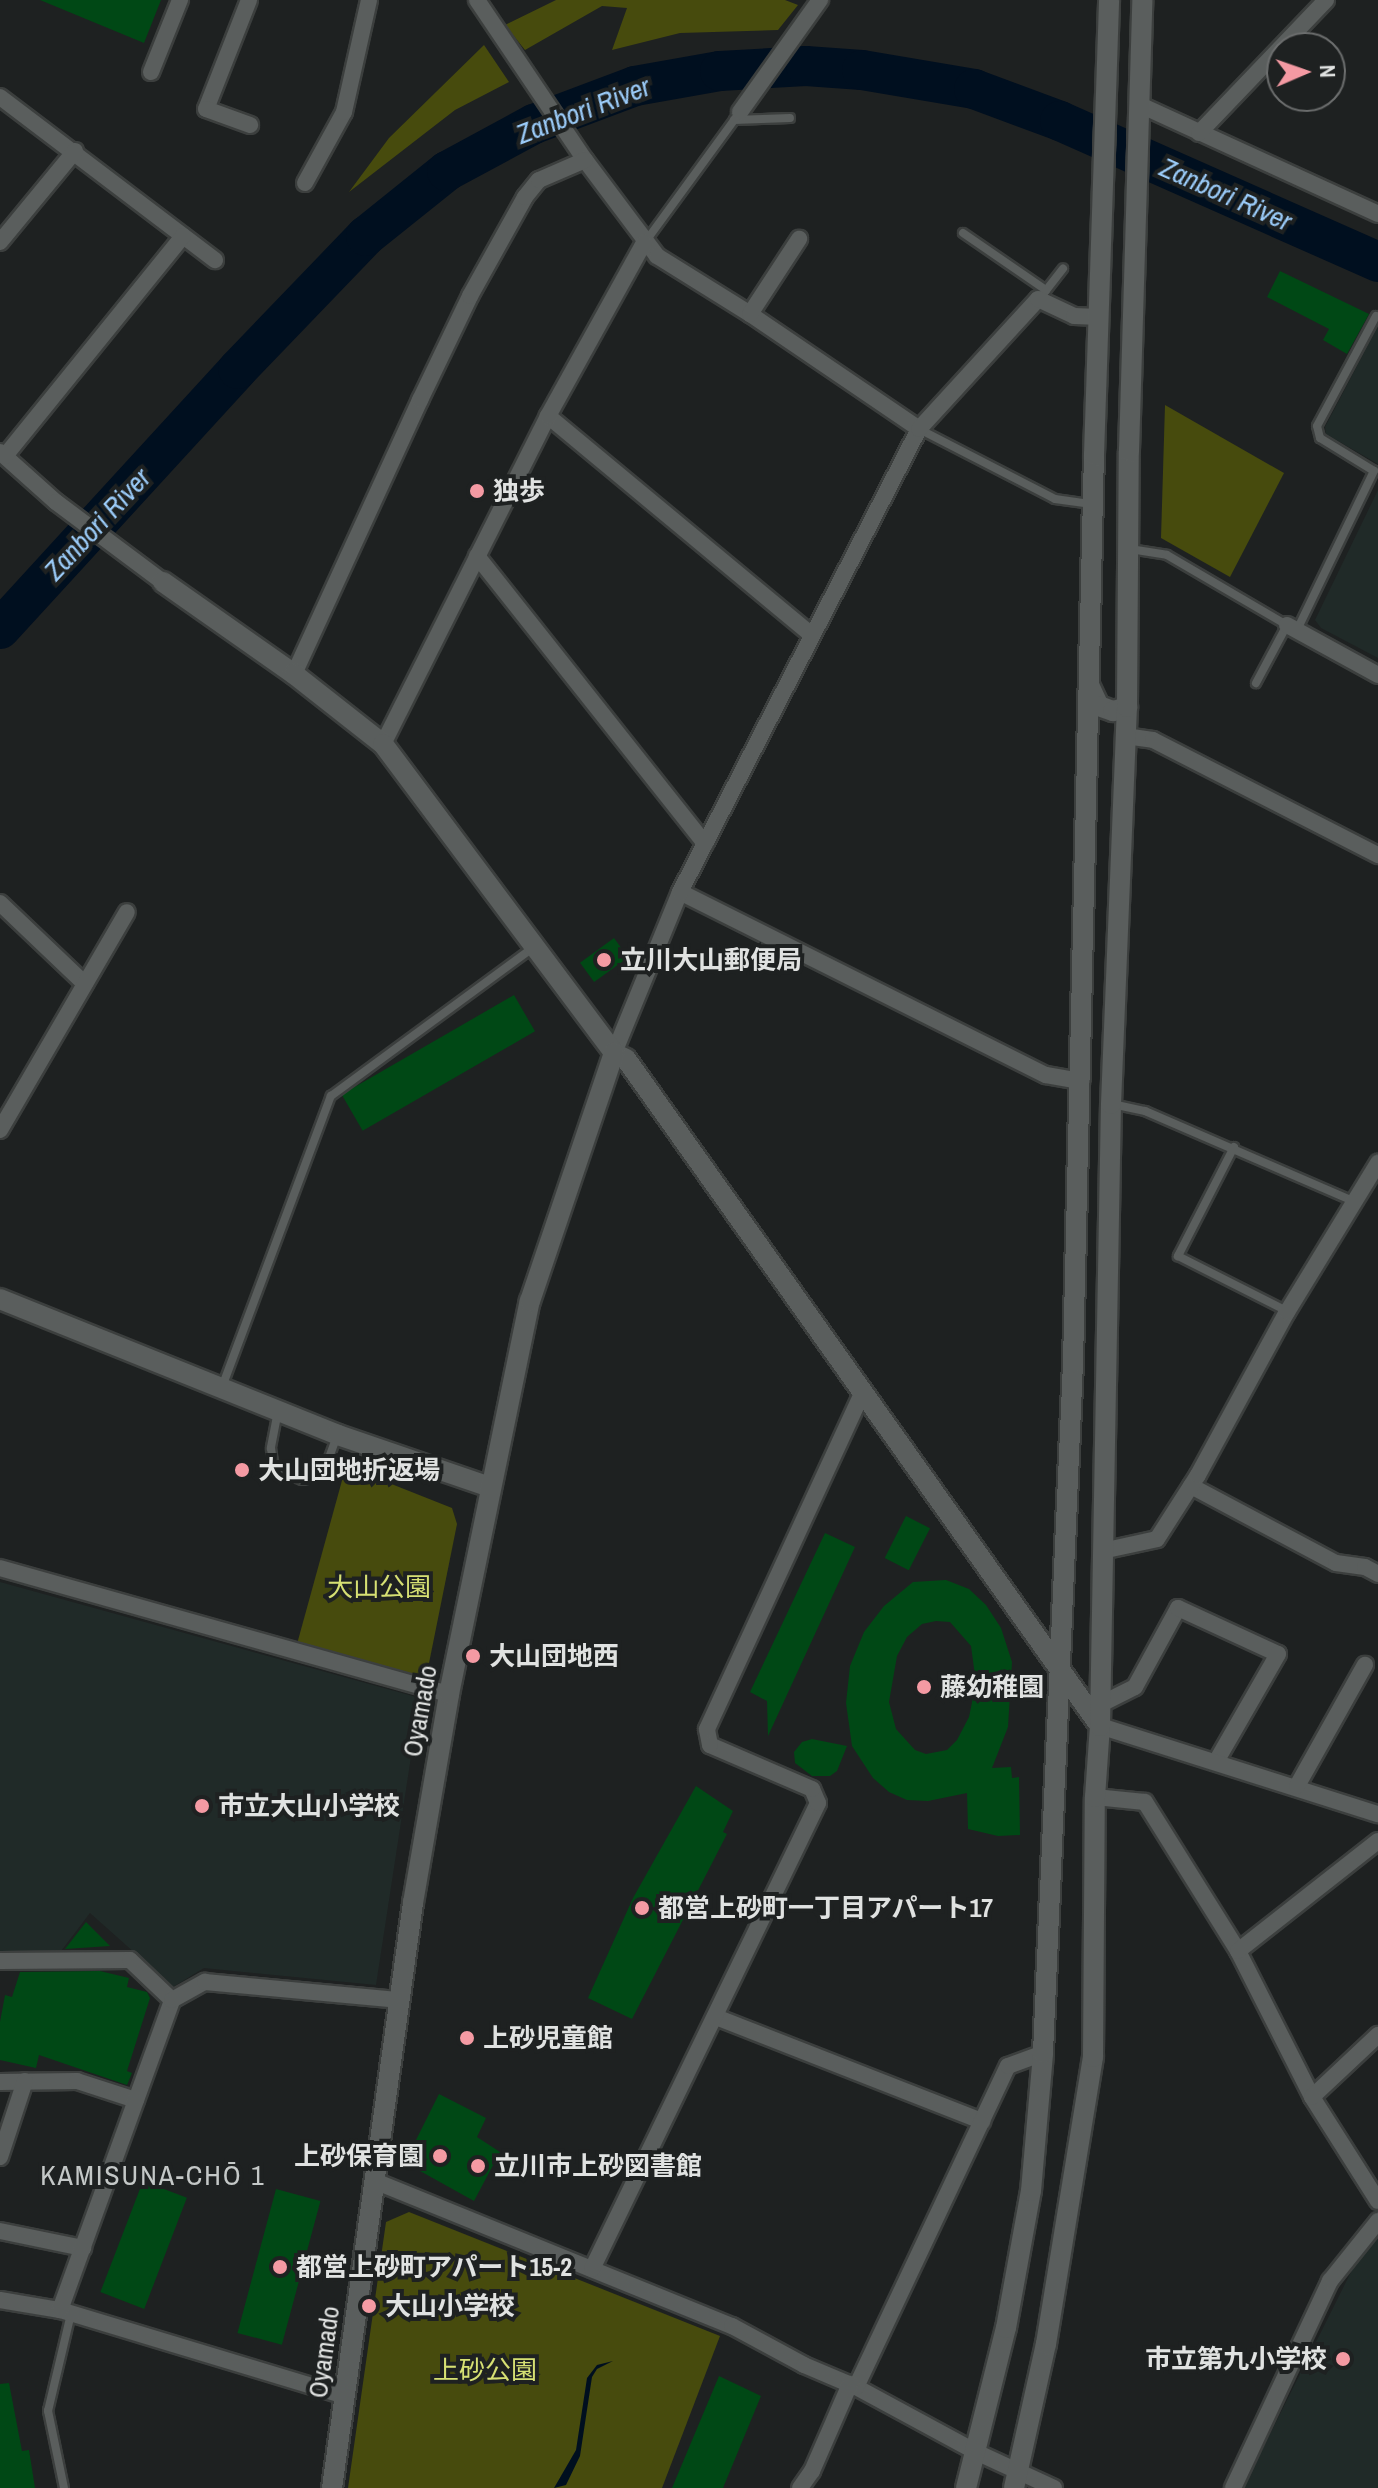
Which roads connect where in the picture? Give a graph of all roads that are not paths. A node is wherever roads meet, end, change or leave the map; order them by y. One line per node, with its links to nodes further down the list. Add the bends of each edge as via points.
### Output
1 (180, 0): 9 (street)
2 (249, 0): 14 (street, via 206,109)
3 (369, 0): 18 (street, via 344,112)
4 (477, 0): 17 (street)
5 (820, 0): 12 (street)
6 (1109, 0): 30 (street)
7 (1142, 0): 11 (street)
8 (1326, 0): 15 (street)
9 (151, 72)
10 (0, 97): 16 (street)
11 (1138, 113): 15 (street); 33 (street)
12 (737, 116): 13 (lane); 24 (lane)
13 (790, 118)
14 (250, 125)
15 (1199, 133): 19 (street)
16 (75, 151): 21 (street); 23 (street)
17 (582, 155): 24 (street); 42 (street, via 539,180 525,197 470,296)
18 (305, 183)
19 (1378, 214)
20 (963, 233): 27 (lane)
21 (183, 236): 25 (street); 34 (street)
22 (799, 239): 28 (street)
23 (0, 242)
24 (644, 243): 28 (street); 31 (street)
25 (215, 260)
26 (1063, 269): 27 (lane)
27 (1042, 294): 30 (street, via 1074,316); 32 (street)
28 (750, 314): 32 (street)
29 (1376, 316): 40 (lane, via 1317,426 1320,438 1374,471)
30 (1100, 317): 35 (street)
31 (548, 416): 38 (street); 41 (street)
32 (919, 429): 36 (lane, via 1055,499); 41 (street)
33 (1129, 451): 35 (street, via 1118,440); 37 (street)
34 (2, 454): 39 (street)
35 (1094, 455): 36 (street)
36 (1093, 504): 45 (street)
37 (1127, 549): 40 (lane, via 1167,555); 46 (street)
38 (477, 556): 48 (street); 49 (street)
39 (163, 582): 42 (street)
40 (1292, 628): 43 (street); 44 (lane)
41 (811, 634): 49 (street)
42 (294, 674): 48 (street)
43 (1378, 675)
44 (1256, 683)
45 (1089, 685): 46 (street, via 1099,706 1113,711); 57 (street)
46 (1127, 707): 47 (street)
47 (1125, 736): 50 (street, via 1153,740); 58 (street)
48 (383, 744): 54 (street)
49 (705, 844): 51 (street)
50 (1378, 855)
51 (680, 892): 56 (street); 57 (street, via 1046,1075)
52 (0, 903): 55 (street)
53 (127, 912): 55 (street)
54 (535, 947): 56 (street); 65 (lane, via 331,1096)
55 (85, 984): 59 (street)
56 (614, 1053): 66 (street, via 626,1059); 70 (street, Oyamado, via 530,1301)
57 (1081, 1081): 75 (street)
58 (1111, 1104): 60 (lane, via 1145,1111); 71 (street)
59 (0, 1130)
60 (1234, 1147): 62 (lane); 64 (lane, via 1178,1256)
61 (1378, 1163): 62 (street)
62 (1353, 1201): 64 (street)
63 (0, 1299): 65 (street)
64 (1287, 1312): 69 (street)
65 (222, 1388): 67 (street)
66 (863, 1391): 75 (street); 87 (street, via 707,1729 710,1745 812,1789 818,1803)
67 (278, 1410): 68 (street); 68 (lane, via 271,1448 273,1463 282,1473 302,1480 317,1477)
68 (338, 1435): 70 (street)
69 (1191, 1486): 71 (street, via 1157,1539); 73 (street, via 1336,1563)
70 (490, 1487): 76 (street, Oyamado)
71 (1102, 1551): 77 (street)
72 (0, 1568): 76 (street)
73 (1378, 1574)
74 (1365, 1665): 79 (street)
75 (1060, 1668): 77 (street); 89 (street)
76 (449, 1694): 86 (street, Oyamado)
77 (1100, 1715): 78 (street); 78 (street, via 1135,1687 1178,1608 1278,1654); 80 (street)
78 (1216, 1762): 79 (street)
79 (1297, 1786): 81 (street)
80 (1095, 1797): 83 (street, via 1145,1802); 107 (street, via 1093,2057 1046,2344)
81 (1376, 1808)
82 (1378, 1841): 83 (street)
83 (1238, 1951): 92 (street)
84 (0, 1961): 85 (street, via 130,1960)
85 (172, 2000): 86 (street, via 205,1982); 93 (street)
86 (400, 2000): 96 (street, Oyamado)
87 (716, 2017): 94 (street); 101 (street)
88 (1378, 2035): 92 (street)
89 (1043, 2053): 94 (street, via 1008,2066); 106 (street, via 1031,2191)
90 (25, 2081): 91 (street); 93 (street, via 77,2081); 95 (street)
91 (0, 2082)
92 (1312, 2097): 97 (street)
93 (136, 2100): 100 (street)
94 (982, 2121): 104 (street)
95 (0, 2157)
96 (377, 2182): 101 (street); 105 (street, Oyamado)
97 (1378, 2201)
98 (1378, 2221): 113 (street, via 1330,2281)
99 (0, 2231): 100 (street)
100 (83, 2248): 103 (street)
101 (592, 2269): 104 (street, via 732,2326)
102 (0, 2300): 103 (street)
103 (66, 2312): 105 (street); 108 (lane, via 48,2411)
104 (853, 2385): 106 (street); 110 (street)
105 (344, 2396): 109 (street, Oyamado)
106 (976, 2452): 107 (street); 111 (street)
107 (1016, 2479): 112 (street)
108 (64, 2488)
109 (332, 2488)
110 (800, 2488)
111 (966, 2488)
112 (1054, 2488)
113 (1233, 2488)

